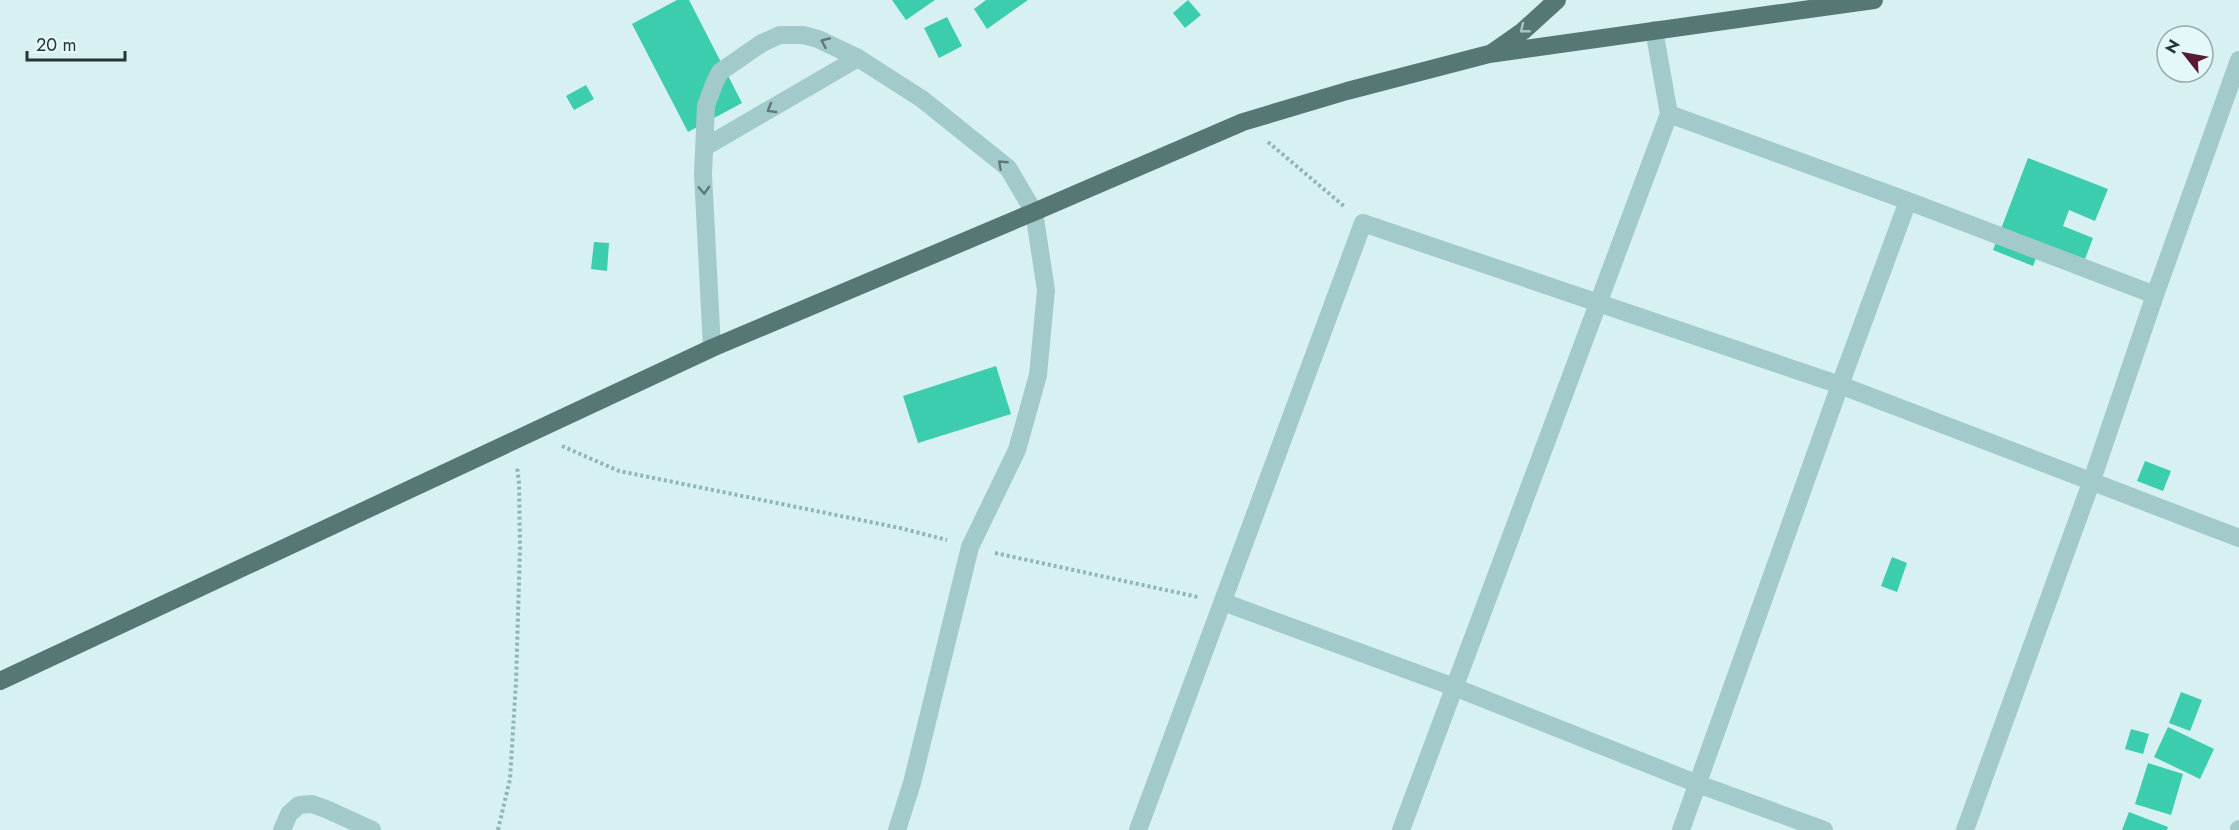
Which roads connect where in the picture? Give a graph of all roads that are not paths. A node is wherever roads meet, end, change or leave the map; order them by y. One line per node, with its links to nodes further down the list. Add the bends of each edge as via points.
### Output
1 (1557, 0): 5 (main road, one-way to 5, via 1523,31)
2 (1874, 0): 3 (main road)
3 (1802, 4): 4 (main road)
4 (1654, 30): 5 (main road); 8 (street)
5 (1489, 54): 11 (main road, via 1243,122)
6 (858, 58): 9 (street, one-way to 9); 9 (street, one-way to 9, via 803,35 780,35 762,43 720,72 706,106); 11 (street, one-way to 6, via 1008,168 922,99)
7 (2239, 60): 12 (street)
8 (1669, 114): 10 (street); 13 (street)
9 (705, 147): 14 (street, one-way to 14)
10 (1908, 201): 12 (street); 15 (street)
11 (1034, 212): 14 (main road); 24 (street, via 1046,290 1038,375 1017,450 970,547)
12 (2155, 296): 16 (street)
13 (1598, 304): 15 (street); 18 (street, via 1363,223); 20 (street)
14 (712, 348): 19 (main road)
15 (1840, 385): 16 (street); 21 (street)
16 (2092, 480): 17 (street); 29 (street)
17 (2239, 538)
18 (1223, 602): 20 (street); 25 (street)
19 (0, 681)
20 (1455, 687): 21 (street); 26 (street)
21 (1698, 784): 27 (street); 28 (street)
22 (282, 830): 23 (street, via 289,814 299,805 312,804)
23 (372, 830)
24 (897, 830)
25 (1138, 830)
26 (1401, 830)
27 (1681, 830)
28 (1824, 830)
29 (1965, 830)

